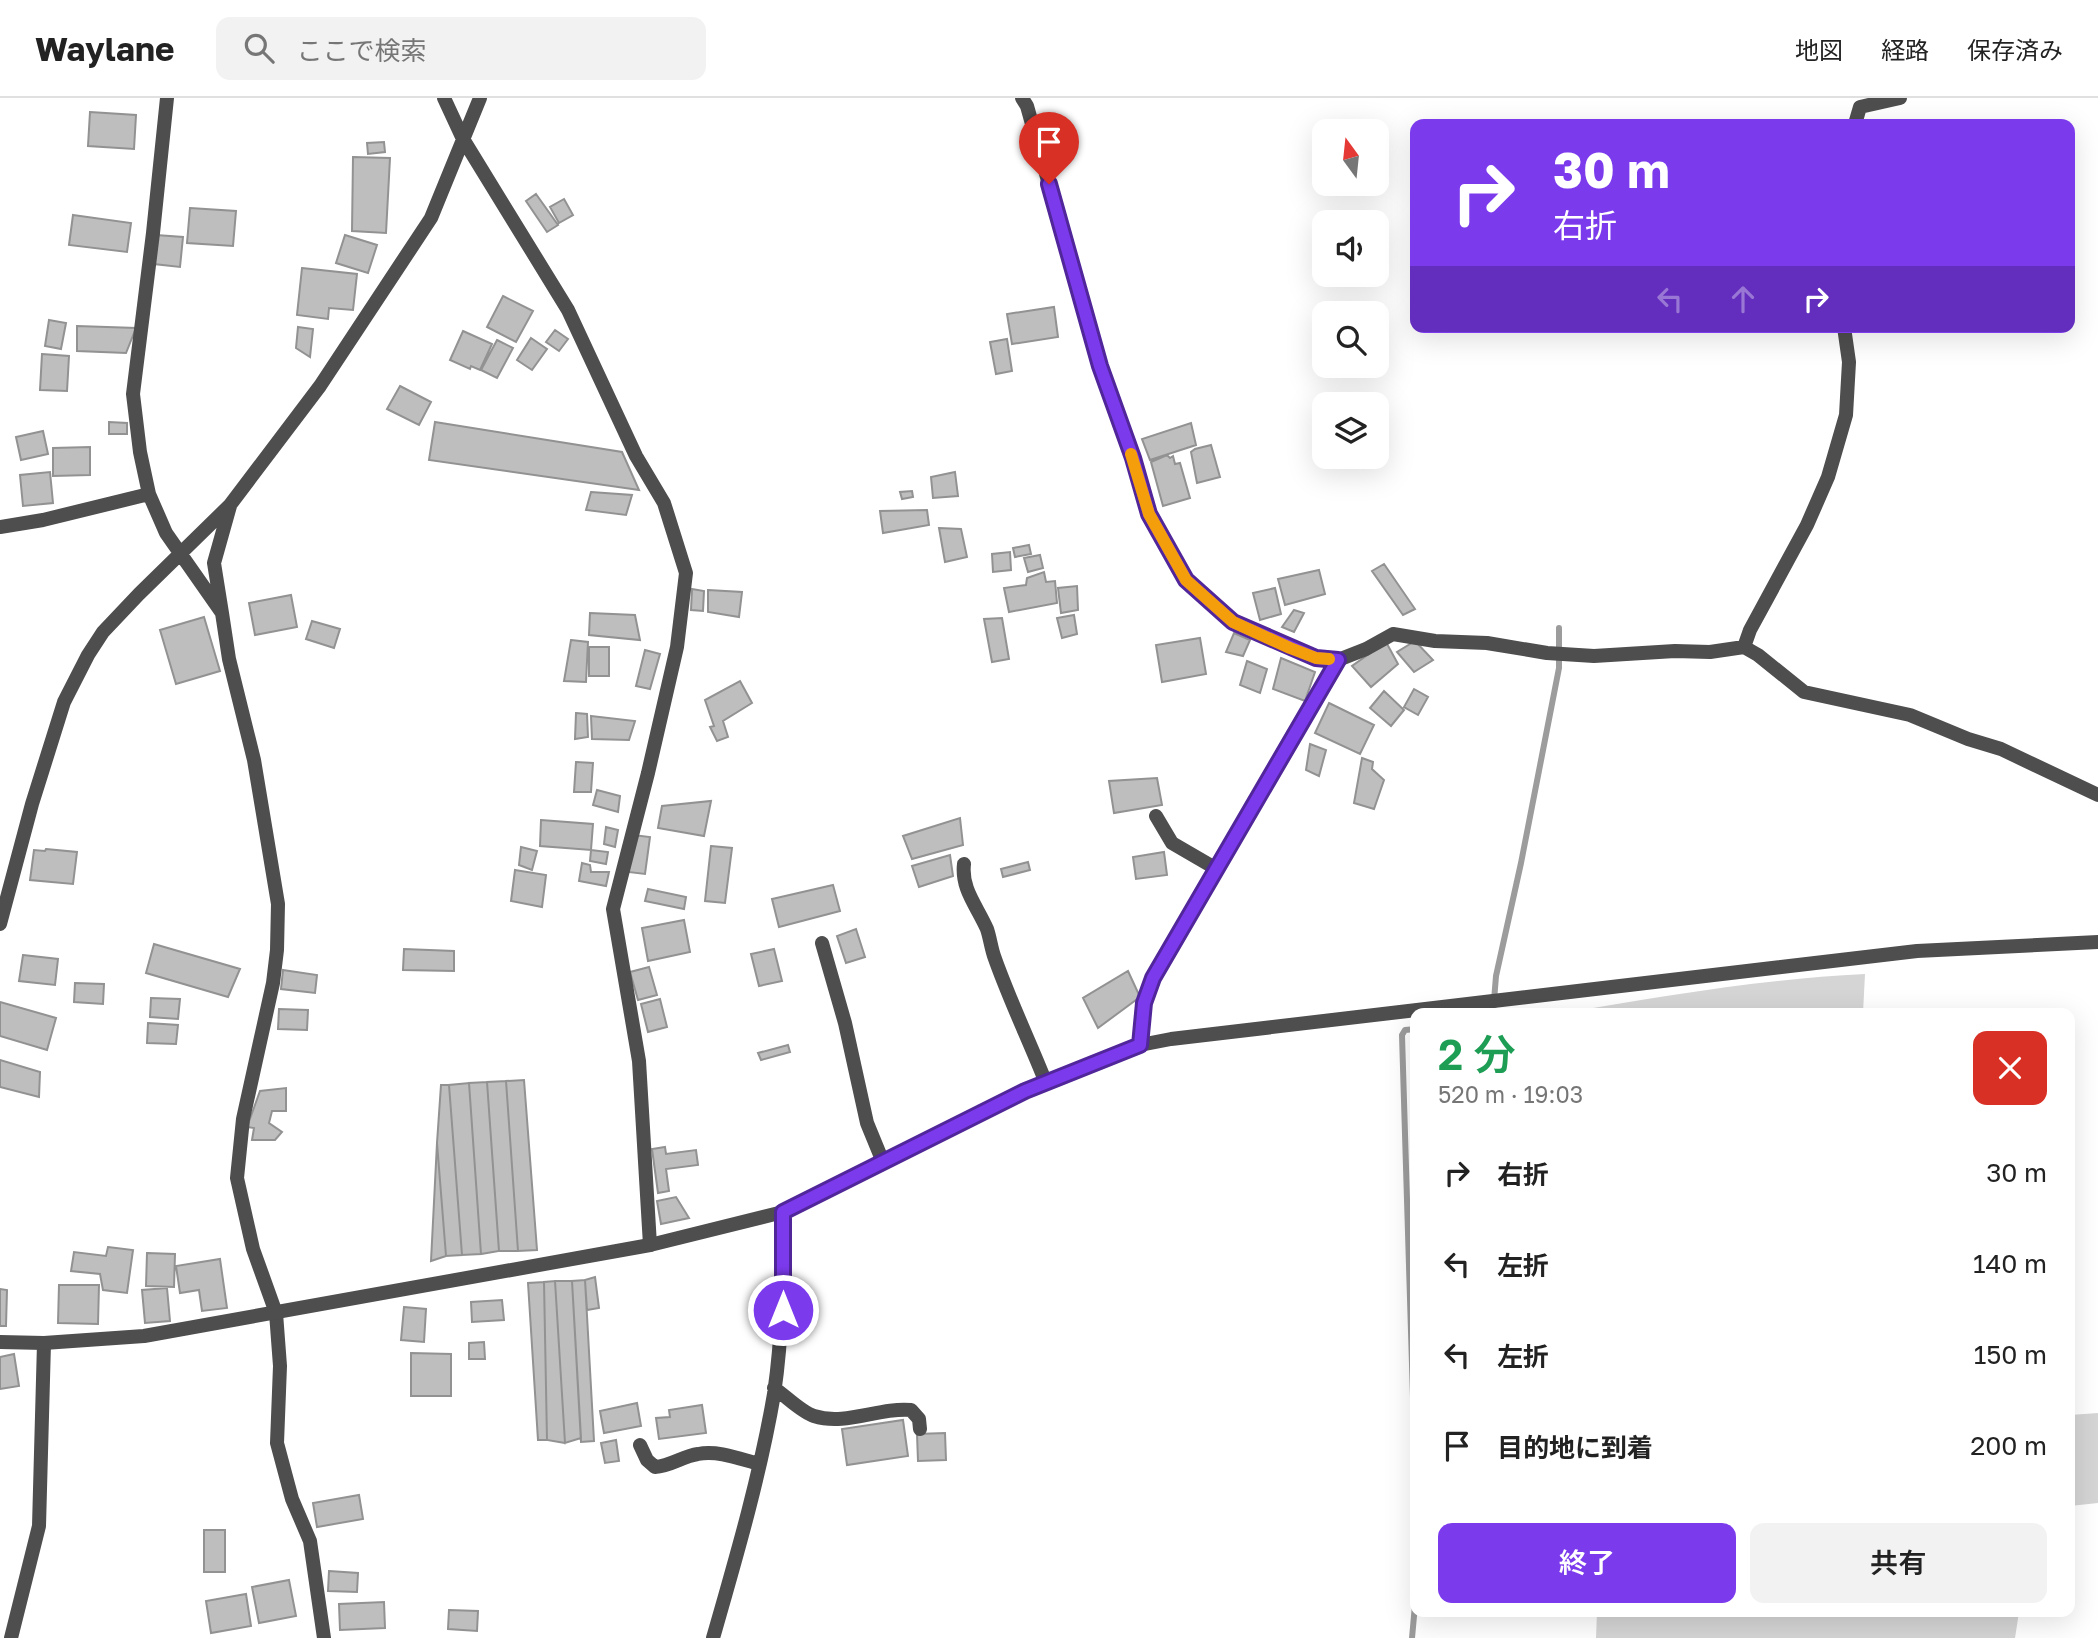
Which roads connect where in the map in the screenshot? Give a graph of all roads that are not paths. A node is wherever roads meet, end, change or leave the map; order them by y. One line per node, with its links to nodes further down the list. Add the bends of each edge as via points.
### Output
1 (167, 98): 9 (street, via 132,394)
2 (444, 98): 7 (street)
3 (480, 98): 7 (street)
4 (1022, 98): 15 (street, via 1100,366 1149,514 1186,580 1233,622 1316,658)
5 (1900, 98): 6 (street, via 1860,107)
6 (1856, 119)
7 (463, 139): 10 (street, via 431,218 320,386); 29 (street, via 568,310 636,456 664,503 686,573 677,647 613,909 639,1061)
8 (1845, 333): 14 (street, via 1849,362 1846,415 1828,477)
9 (149, 494): 11 (street); 12 (street)
10 (230, 505): 12 (street); 13 (street, via 214,563)
11 (0, 527)
12 (180, 555): 13 (street); 20 (street, via 103,632 64,702)
13 (222, 613): 30 (street, via 254,760 278,904 273,983 243,1119 236,1178 253,1249)
14 (1744, 646): 15 (street, via 1710,652 1594,656 1393,634); 16 (street, via 1804,692 1910,715 2001,749)
15 (1338, 660): 19 (street)
16 (2098, 795)
17 (1156, 817): 19 (street, via 1172,843)
18 (964, 864): 26 (street, via 965,889 987,931)
19 (1215, 868): 25 (street, via 1153,978 1144,1003)
20 (0, 924)
21 (2098, 942): 23 (street, via 1917,951)
22 (822, 943): 27 (street, via 867,1123)
23 (1424, 1008)
24 (1410, 1010): 25 (street)
25 (1140, 1045): 26 (street)
26 (1046, 1083): 27 (street)
27 (883, 1162): 28 (street)
28 (783, 1212): 29 (street); 33 (street, via 783,1310)
29 (650, 1245): 30 (street)
30 (276, 1313): 32 (street, via 144,1336); 38 (street, via 280,1366 277,1443 292,1499 310,1541)
31 (0, 1342): 32 (street)
32 (44, 1343): 37 (street, via 39,1526)
33 (774, 1388): 34 (street, via 813,1416 839,1420 895,1408 911,1410); 36 (street)
34 (920, 1429)
35 (640, 1445): 36 (street, via 655,1467 699,1453)
36 (759, 1464): 39 (street)
37 (10, 1638)
38 (324, 1638)
39 (713, 1638)

